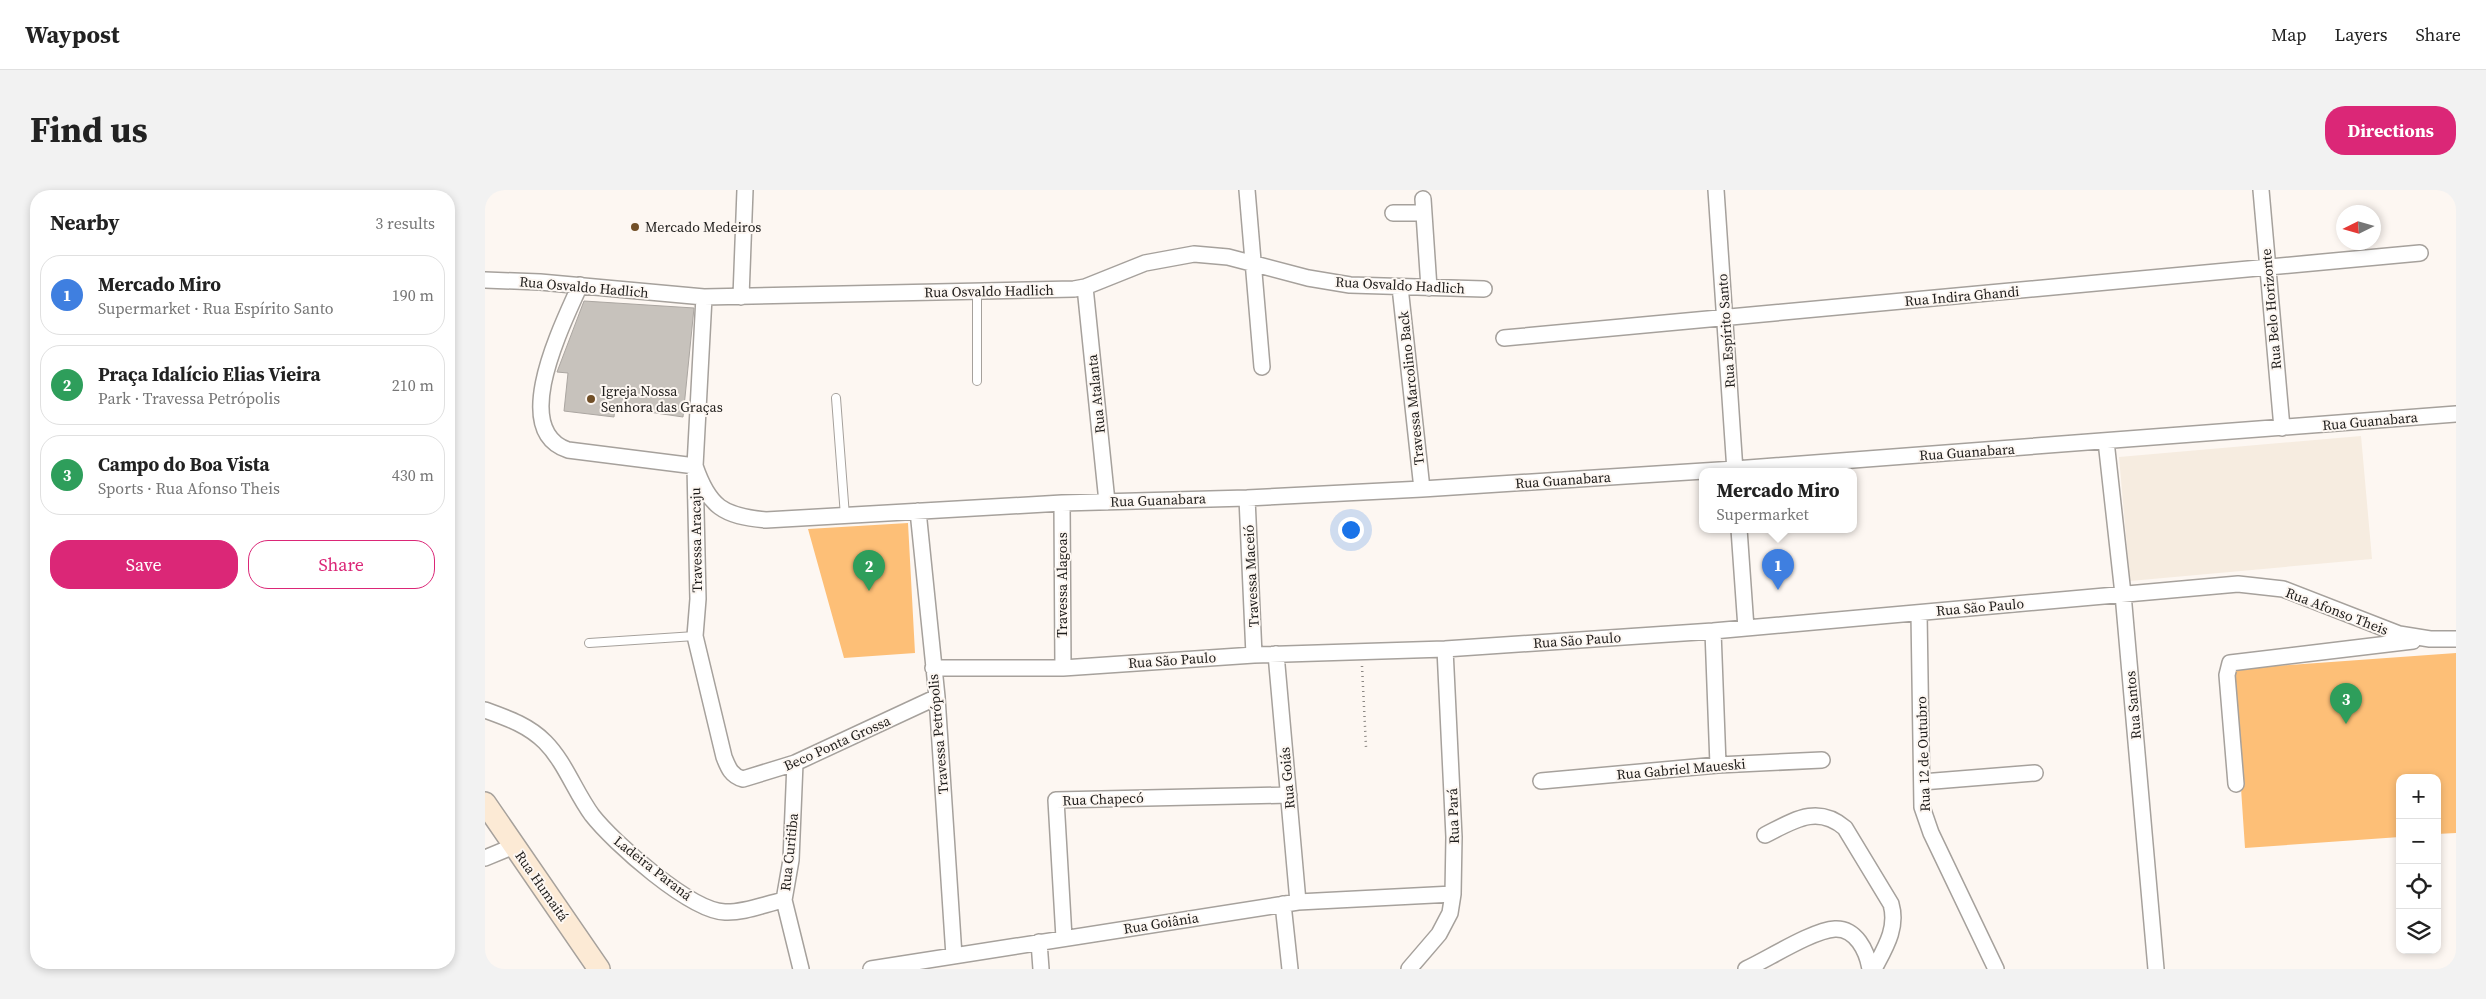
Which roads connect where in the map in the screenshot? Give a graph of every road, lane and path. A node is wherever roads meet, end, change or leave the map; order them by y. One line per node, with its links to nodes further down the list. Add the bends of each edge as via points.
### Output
1 (745, 190): 17 (street)
2 (1247, 190): 7 (street)
3 (1716, 190): 18 (street, Rua Espírito Santo)
4 (2261, 190): 8 (street, Rua Belo Horizonte)
5 (1393, 213): 13 (street, via 1423,206)
6 (2420, 254): 8 (street, Rua Indira Ghandi)
7 (1253, 264): 11 (street, Rua Osvaldo Hadlich, via 1211,255 1169,257 1125,269); 12 (street, Rua Osvaldo Hadlich, via 1332,283); 20 (street)
8 (2268, 268): 18 (street, Rua Indira Ghandi); 24 (street, Rua Belo Horizonte)
9 (485, 280): 10 (street, Rua Osvaldo Hadlich)
10 (580, 286): 16 (street, Rua Osvaldo Hadlich); 26 (street, via 546,368 542,409 547,433 553,442 568,450)
11 (1085, 287): 15 (street, Rua Osvaldo Hadlich); 33 (street, Rua Atalanta)
12 (1400, 287): 13 (street, Rua Osvaldo Hadlich); 30 (street, Travessa Marcolino Back)
13 (1429, 288): 14 (street, Rua Osvaldo Hadlich)
14 (1484, 289)
15 (977, 291): 17 (street, Rua Osvaldo Hadlich); 21 (lane)
16 (704, 297): 17 (street, Rua Osvaldo Hadlich); 26 (street, Travessa Aracaju)
17 (741, 297)
18 (1725, 318): 19 (street, Rua Indira Ghandi); 27 (street, Rua Espírito Santo)
19 (1504, 338)
20 (1262, 367)
21 (977, 381)
22 (836, 398): 35 (lane)
23 (2456, 414): 24 (street, Rua Guanabara)
24 (2282, 428): 25 (street, Rua Guanabara)
25 (2106, 441): 28 (street, Rua Guanabara); 38 (street, Rua Santos)
26 (695, 466): 35 (street, Rua Guanabara, via 710,501 736,515 765,520); 42 (street, Travessa Aracaju, via 698,599)
27 (1735, 468)
28 (1761, 468)
29 (1699, 472): 30 (street, Rua Guanabara)
30 (1422, 489): 31 (street, Rua Guanabara)
31 (1247, 498): 33 (street, Rua Guanabara); 49 (street, Travessa Maceió)
32 (1062, 502): 33 (street, Rua Guanabara); 34 (street, Rua Guanabara); 51 (street, Travessa Alagoas)
33 (1107, 502)
34 (918, 512): 35 (street, Rua Guanabara); 50 (street, Travessa Petrópolis)
35 (845, 516)
36 (1739, 533): 40 (street)
37 (2219, 584): 38 (street, Rua São Paulo); 44 (street, Rua Afonso Theis, via 2283,589 2399,634)
38 (2123, 594): 39 (street, Rua São Paulo); 83 (street, Rua Santos)
39 (1919, 613): 40 (street, Rua São Paulo); 61 (street, Rua 12 de Outubro)
40 (1745, 628): 41 (street, Rua São Paulo)
41 (1713, 631): 46 (street, Rua São Paulo); 57 (street)
42 (695, 636): 45 (lane); 59 (street, Travessa Aracaju, via 724,756)
43 (2456, 638): 44 (street, Rua Afonso Theis)
44 (2429, 639): 62 (street, via 2230,663 2227,675)
45 (589, 643)
46 (1445, 649): 47 (street, Rua São Paulo); 68 (street, Rua Pará, via 1454,837)
47 (1361, 652): 48 (street, Rua São Paulo); 54 (path)
48 (1276, 654): 49 (street, Rua São Paulo); 63 (street, Rua Goiás)
49 (1254, 655): 51 (street, Rua São Paulo)
50 (933, 668): 51 (street, Rua São Paulo); 52 (street, Travessa Petrópolis)
51 (1063, 668)
52 (937, 698): 56 (street, Beco Ponta Grossa); 73 (street, Travessa Petrópolis)
53 (485, 710): 69 (street, Ladeira Paraná, via 515,722 546,743 605,831 682,894 707,908 725,912)
54 (1366, 747)
55 (1822, 760): 57 (street, Rua Gabriel Maueski)
56 (795, 763): 59 (street, Beco Ponta Grossa, via 752,778); 69 (street, Rua Curitiba, via 791,860)
57 (1718, 765): 60 (street, Rua Gabriel Maueski)
58 (2035, 772): 61 (street)
59 (735, 777)
60 (1541, 781)
61 (1922, 782): 82 (street, Rua 12 de Outubro, via 1925,818)
62 (2236, 784)
63 (1289, 795): 70 (street, Rua Goiás); 71 (street, Rua Chapecó, via 1056,800)
64 (485, 803): 66 (street, Rua Humaitá)
65 (1765, 835): 81 (street, via 1807,816 1823,816 1845,828 1891,904 1894,915 1889,938)
66 (514, 846): 67 (street); 74 (street, Rua Humaitá)
67 (485, 858)
68 (1453, 894): 70 (street, Rua Goiânia); 79 (street, Rua Pará, via 1450,913 1439,934)
69 (784, 900): 75 (street, Rua Curitiba)
70 (1290, 903): 71 (street, Rua Goiânia); 78 (street, Rua Goiás)
71 (1064, 938): 72 (street, Rua Goiânia)
72 (1039, 942): 73 (street, Rua Goiânia); 77 (street)
73 (954, 956): 76 (street, Rua Goiânia)
74 (599, 969)
75 (801, 969)
76 (871, 969)
77 (1041, 969)
78 (1290, 969)
79 (1409, 969)
80 (1746, 969): 81 (street, via 1810,937 1835,929 1846,931 1863,946)
81 (1872, 969)
82 (1996, 969)
83 (2156, 969)

